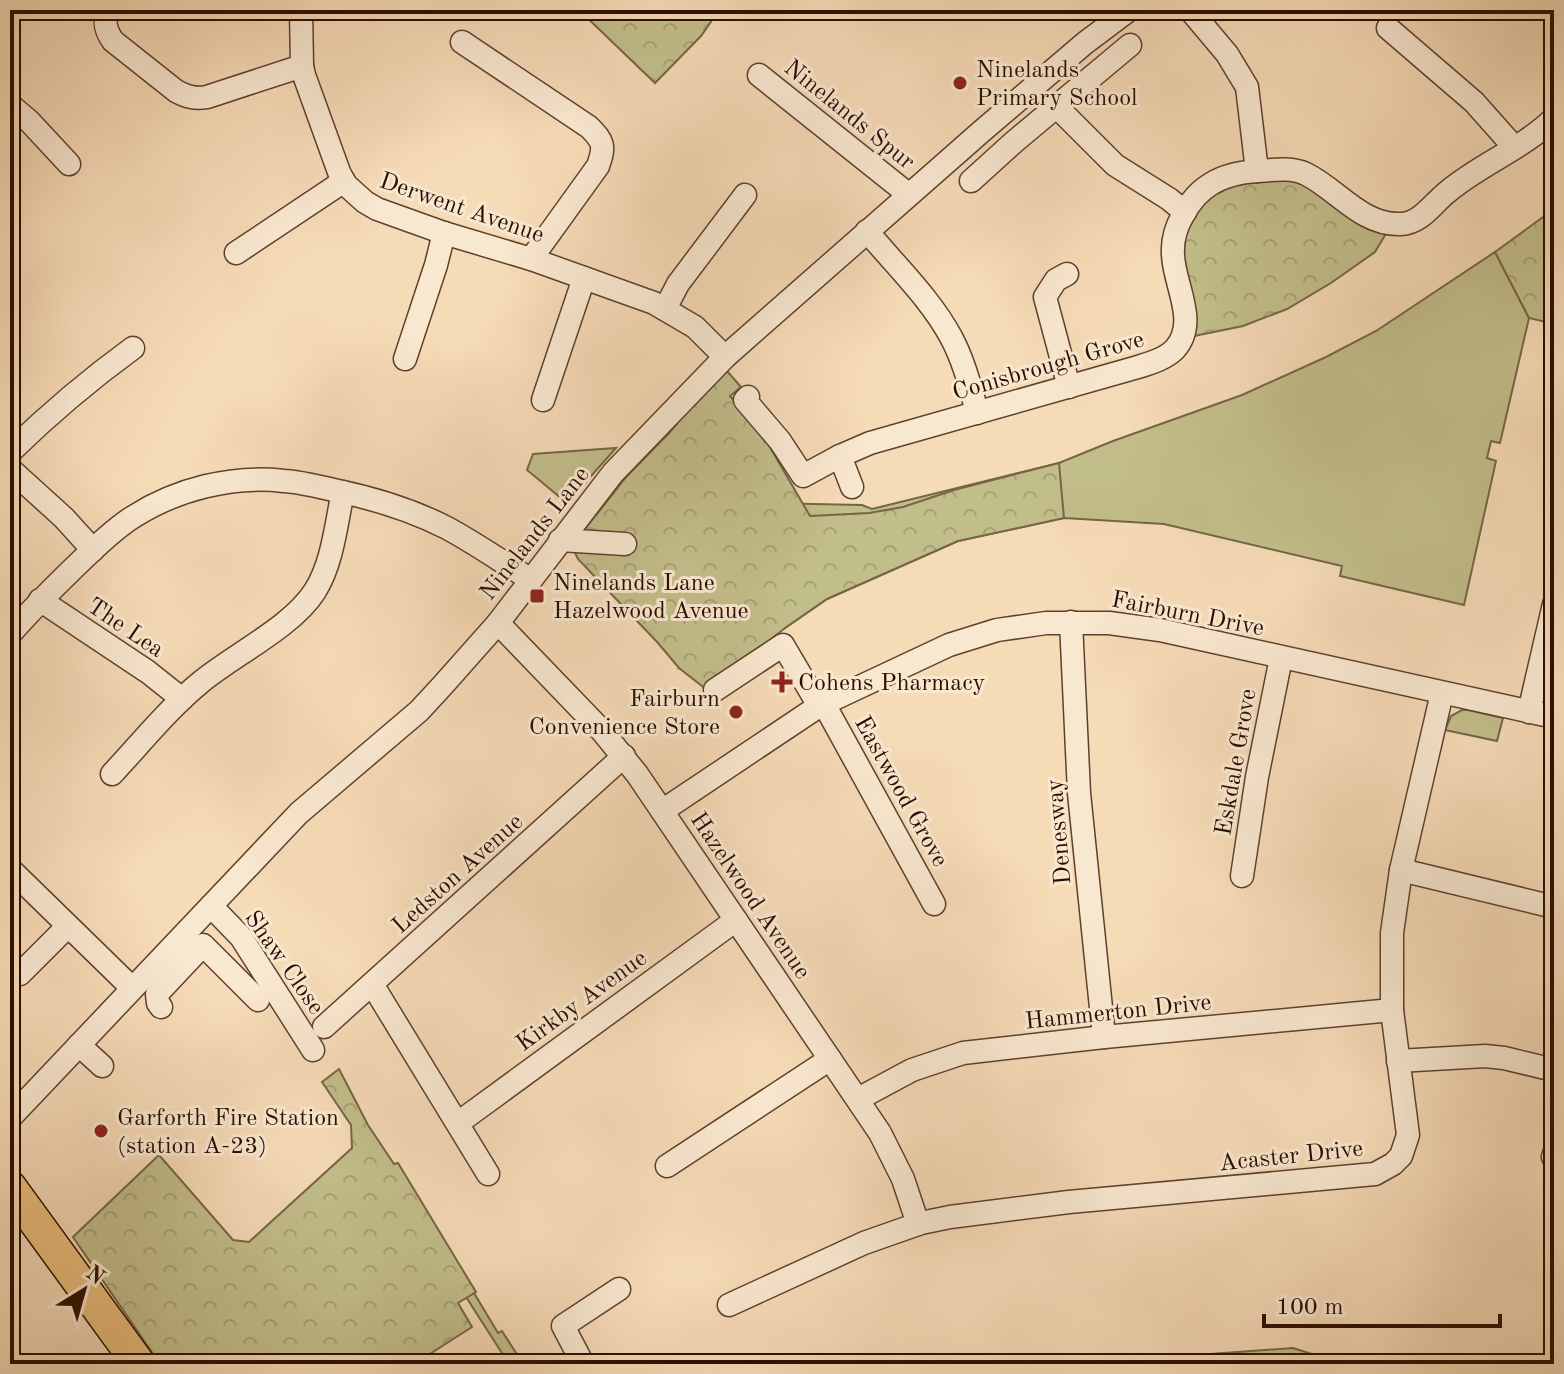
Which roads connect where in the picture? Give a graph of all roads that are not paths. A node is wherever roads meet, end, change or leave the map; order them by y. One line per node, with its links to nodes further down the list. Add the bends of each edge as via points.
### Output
1 (108, 10): 8 (street, via 105,25 113,41 185,97 207,97)
2 (301, 10): 8 (street, Derwent Avenue)
3 (1190, 10): 15 (street, via 1247,87)
4 (1118, 13): 18 (street, Ninelands Lane)
5 (1388, 28): 13 (street, via 1474,102)
6 (462, 42): 24 (street, via 589,127 604,150)
7 (1130, 45): 11 (street)
8 (302, 66): 16 (street, Derwent Avenue)
9 (759, 75): 18 (street, Ninelands Spur)
10 (10, 105): 14 (street)
11 (1056, 106): 17 (street); 20 (street, via 1115,165)
12 (1554, 118): 13 (street, Conisbrough Grove)
13 (1514, 147): 15 (street, Conisbrough Grove, via 1420,217 1399,224 1372,219 1303,172)
14 (69, 164)
15 (1257, 171): 20 (street, Conisbrough Grove, via 1212,183)
16 (344, 181): 22 (street, Derwent Avenue, via 377,209); 23 (street)
17 (971, 181)
18 (908, 194): 21 (street, Ninelands Lane)
19 (745, 195): 27 (street)
20 (1185, 212): 31 (street, Conisbrough Grove, via 1173,256 1186,320 1177,347 1164,358)
21 (867, 231): 29 (street, Ninelands Lane); 34 (street, via 953,339)
22 (444, 233): 24 (street, Derwent Avenue); 30 (street)
23 (236, 253)
24 (531, 259): 26 (street, Derwent Avenue)
25 (1067, 274): 31 (street, via 1045,297)
26 (584, 278): 27 (street, Derwent Avenue); 33 (street)
27 (665, 309): 29 (street, Derwent Avenue, via 695,327)
28 (133, 348): 35 (street)
29 (725, 357): 40 (street, Ninelands Lane, via 613,473)
30 (405, 359)
31 (1069, 387): 34 (street, Conisbrough Grove)
32 (748, 397): 36 (street, Conisbrough Grove, via 745,400 803,476)
33 (543, 400)
34 (977, 413): 36 (street, Conisbrough Grove)
35 (10, 452)
36 (840, 456): 38 (street)
37 (10, 469): 42 (street)
38 (852, 487)
39 (343, 492): 42 (street, via 263,479 205,486 150,507); 43 (street, via 421,516); 52 (street, via 325,570 307,602)
40 (560, 540): 41 (street); 43 (street, Ninelands Lane)
41 (625, 544)
42 (93, 550): 44 (street)
43 (530, 579): 47 (street, Ninelands Lane)
44 (40, 600): 48 (street); 52 (street, The Lea)
45 (1554, 604): 54 (street)
46 (1071, 622): 49 (street, Fairburn Drive, via 1144,628); 53 (street, Fairburn Drive, via 1021,626 949,645); 76 (street, Denesway, via 1079,793)
47 (498, 623): 56 (street, Hazelwood Avenue); 63 (street, Ninelands Lane, via 419,711 299,813)
48 (10, 634)
49 (1281, 658): 51 (street, Fairburn Drive); 61 (street, Eskdale Grove)
50 (715, 690): 53 (street, Eastwood Grove, via 783,645)
51 (1442, 693): 54 (street, Fairburn Drive); 60 (street, Acaster Drive)
52 (182, 699): 57 (street)
53 (822, 705): 58 (street, Fairburn Drive); 62 (street, Eastwood Grove)
54 (1529, 712): 55 (street, Fairburn Drive)
55 (1554, 717)
56 (624, 756): 58 (street, Hazelwood Avenue); 70 (street, Ledston Avenue)
57 (112, 774)
58 (662, 811): 65 (street, Hazelwood Avenue)
59 (10, 869): 66 (street)
60 (1401, 870): 64 (street); 74 (street, Acaster Drive, via 1392,933)
61 (1242, 876)
62 (934, 904)
63 (211, 906): 67 (street, Shaw Close); 71 (street, Ninelands Lane)
64 (1554, 907)
65 (736, 920): 79 (street, Hazelwood Avenue); 85 (street, Kirkby Avenue)
66 (68, 926): 69 (street, via 51,956); 71 (street)
67 (249, 949): 68 (street); 78 (street, Shaw Close)
68 (227, 969): 72 (street); 73 (street, via 203,945 157,994)
69 (20, 974)
70 (372, 984): 75 (street, Ledston Avenue); 85 (street)
71 (132, 988): 77 (street, Ninelands Lane)
72 (258, 1000)
73 (161, 1007)
74 (1392, 1010): 76 (street, Hammerton Drive); 80 (street, Acaster Drive)
75 (324, 1027)
76 (1104, 1037): 83 (street, Hammerton Drive, via 963,1053 912,1070)
77 (79, 1045): 81 (street); 84 (street, Ninelands Lane)
78 (313, 1050)
79 (830, 1059): 83 (street, Hazelwood Avenue); 86 (street)
80 (1398, 1061): 82 (street, via 1485,1056); 89 (street, Acaster Drive, via 1408,1135 1401,1156 1375,1174 980,1212)
81 (102, 1066)
82 (1554, 1070)
83 (858, 1099): 89 (street, Hazelwood Avenue, via 891,1153)
84 (10, 1118)
85 (458, 1123): 87 (street)
86 (667, 1166)
87 (488, 1174)
88 (10, 1187): 92 (highway)
89 (918, 1224): 91 (street, Acaster Drive)
90 (619, 1289): 93 (street, via 563,1326)
91 (729, 1305)
92 (139, 1364)
93 (583, 1364)

